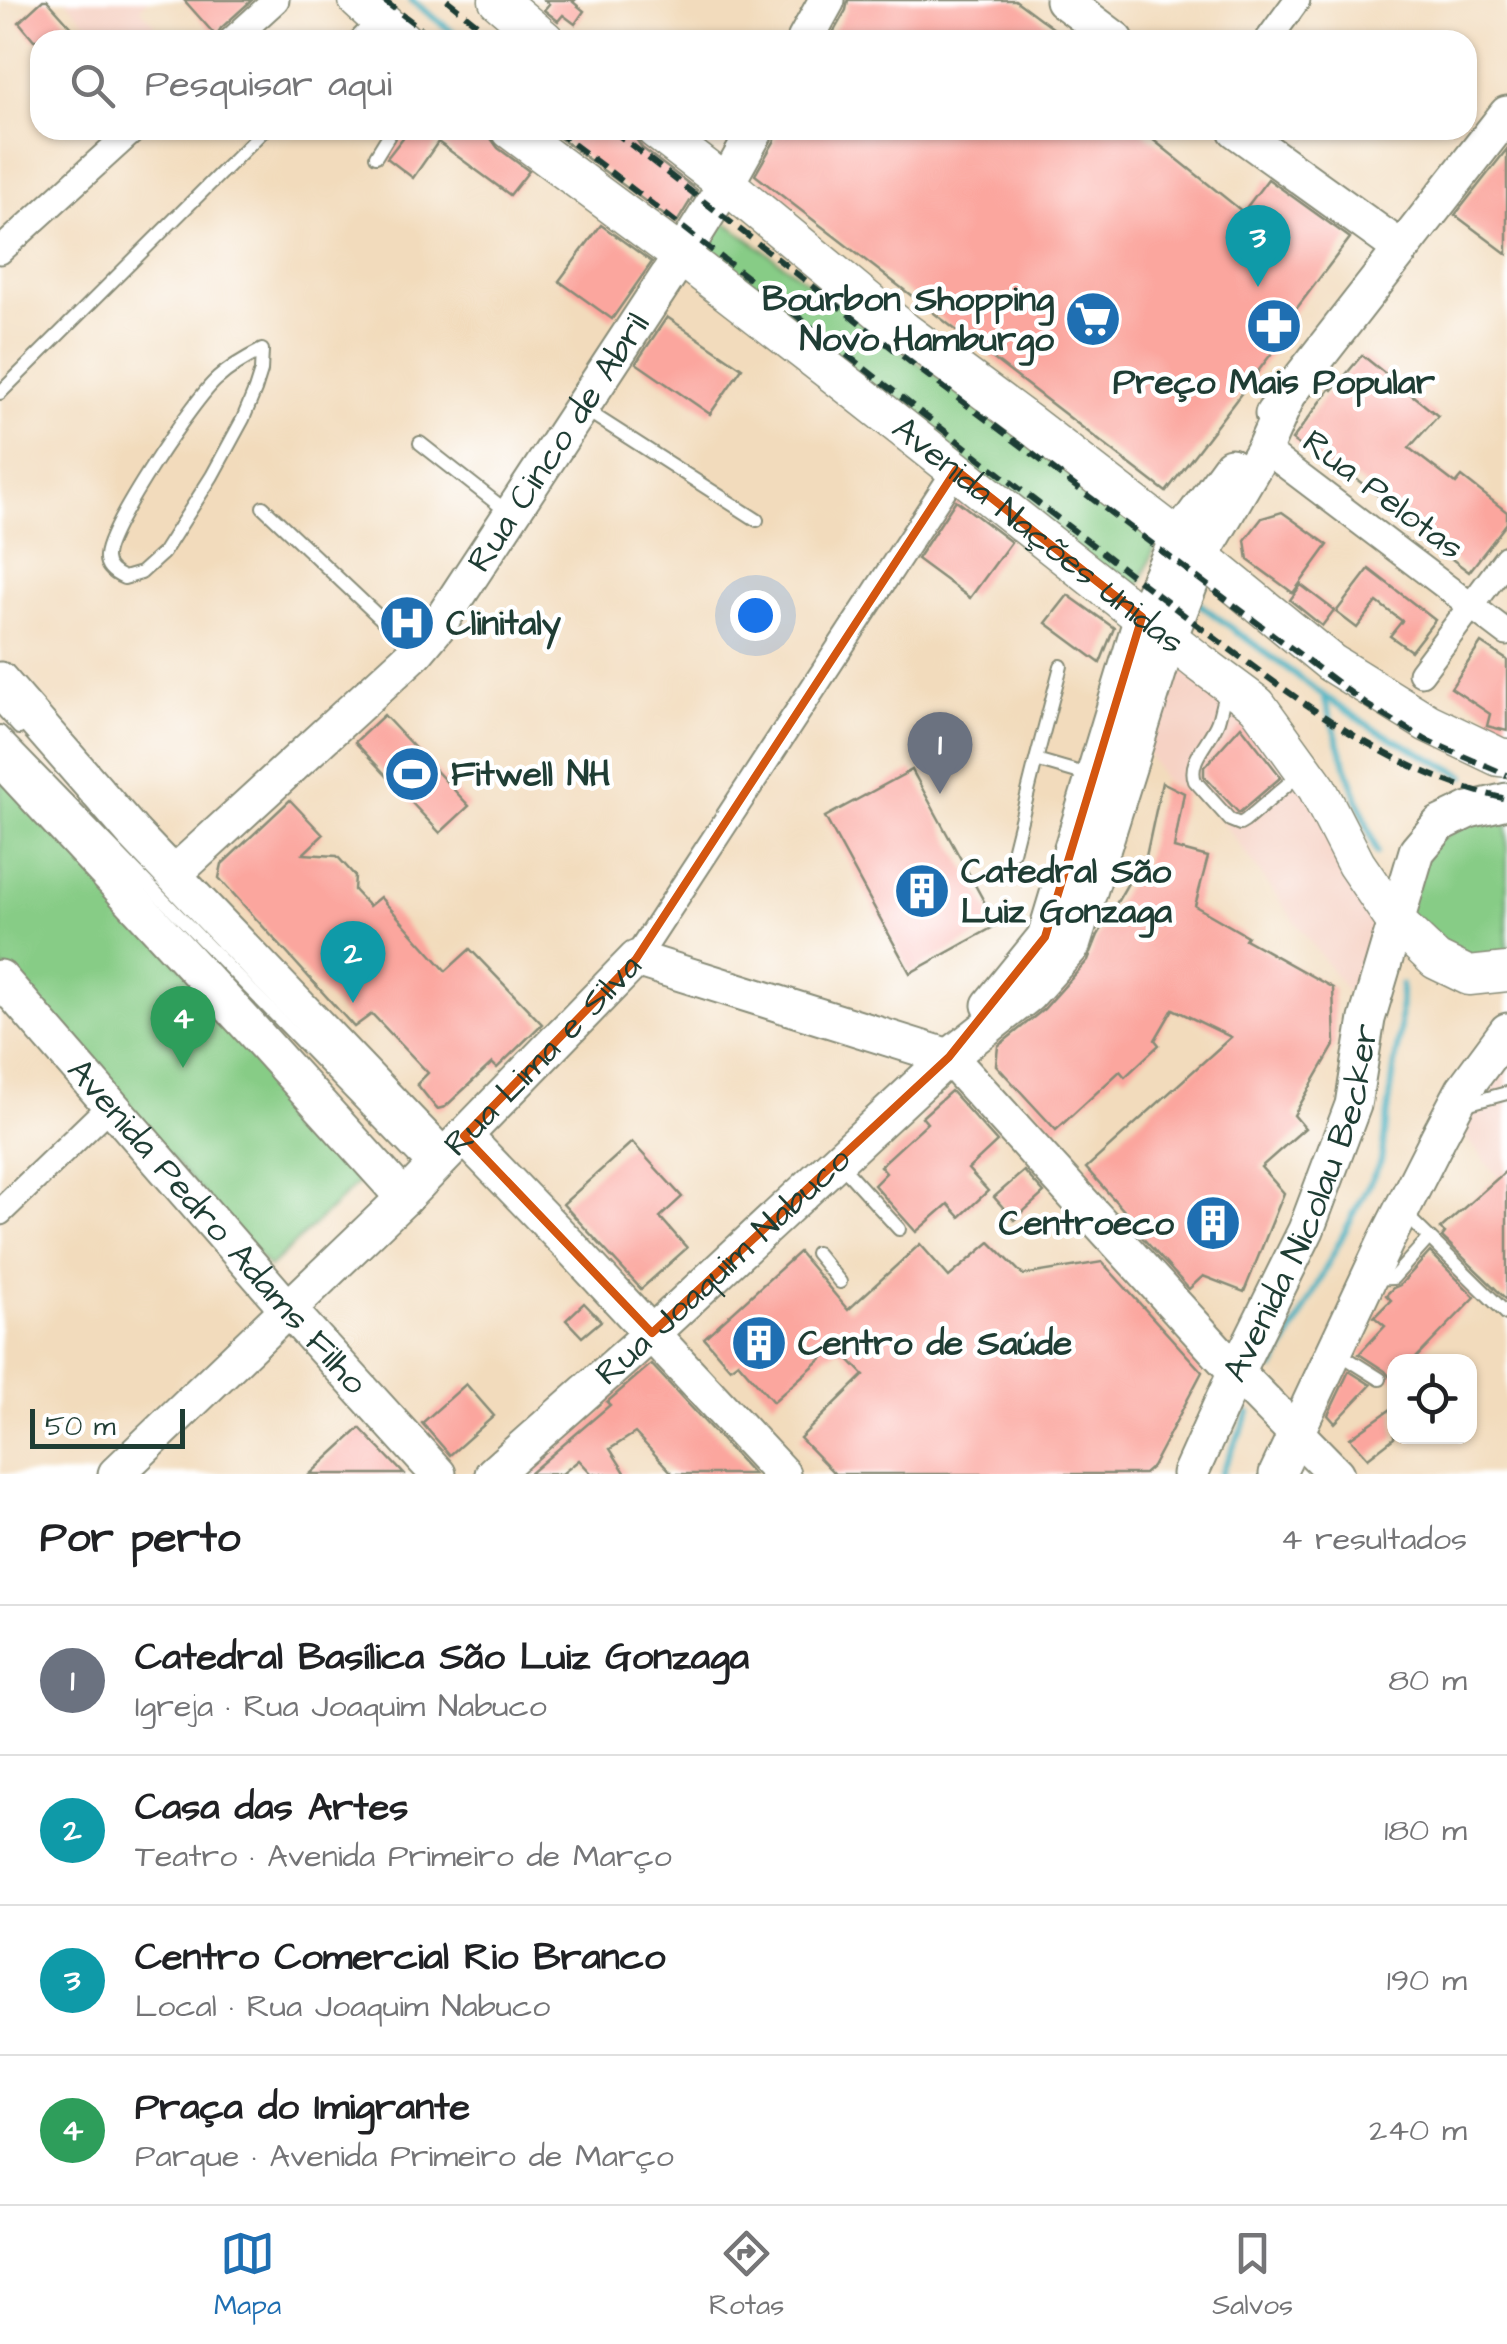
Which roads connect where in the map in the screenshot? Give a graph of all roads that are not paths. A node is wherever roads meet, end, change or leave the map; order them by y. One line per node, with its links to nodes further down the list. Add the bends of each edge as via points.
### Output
1 (276, 0): 6 (street)
2 (498, 0): 7 (main road)
3 (827, 0): 8 (street)
4 (1063, 0): 9 (street)
5 (1297, 0): 10 (street)
6 (243, 30)
7 (533, 30)
8 (810, 30)
9 (1103, 30)
10 (1275, 30)
11 (1507, 114): 21 (street, Rua Joaquim Nabuco)
12 (122, 140): 22 (street)
13 (254, 140): 25 (lane)
14 (386, 140): 19 (lane)
15 (524, 140): 23 (main road, Avenida Nações Unidas)
16 (669, 140): 20 (main road)
17 (750, 140): 20 (street, Rua Cinco de Abril)
18 (1250, 140): 21 (street)
19 (376, 156)
20 (726, 184): 23 (street, Rua Cinco de Abril); 34 (main road, via 904,331)
21 (1400, 248): 26 (street, Rua Joaquim Nabuco)
22 (0, 251)
23 (681, 256): 27 (street, Rua Cinco de Abril); 30 (main road, Avenida Nações Unidas)
24 (262, 350): 24 (lane, via 214,381 181,422 110,542 106,555 113,573 141,573 180,527 243,420)
25 (0, 392)
26 (1287, 396): 29 (street, Rua Joaquim Nabuco); 34 (street, Rua Joaquim Nabuco, via 1250,440)
27 (582, 408): 32 (street, Rua Cinco de Abril); 33 (lane)
28 (420, 443): 32 (lane)
29 (1264, 449): 34 (street, Rua Joaquim Nabuco); 36 (street, Rua Pelotas)
30 (956, 470): 37 (main road, Avenida Nações Unidas); 56 (street, Rua Lima e Silva)
31 (263, 507): 39 (lane)
32 (511, 514): 39 (street, Rua Cinco de Abril)
33 (757, 520)
34 (1189, 547): 37 (street, Rua Joaquim Nabuco); 47 (main road, via 1331,663 1428,723)
35 (1507, 558): 36 (street)
36 (1471, 606): 38 (street, Rua Pelotas); 41 (street)
37 (1156, 628): 43 (main road, Avenida Nações Unidas); 50 (street, Rua Joaquim Nabuco); 60 (street, Rua Joaquim Nabuco, via 1072,946 1028,996)
38 (1507, 633)
39 (416, 652): 54 (street, Rua Cinco de Abril)
40 (1062, 666): 48 (lane)
41 (1421, 673)
42 (0, 680): 54 (street, via 134,834)
43 (1227, 682): 49 (main road, Avenida Nações Unidas, via 1258,705); 49 (lane, via 1217,725 1194,765 1195,781 1240,824)
44 (0, 707): 46 (lane)
45 (0, 732): 54 (lane)
46 (13, 747): 66 (street, via 233,1009)
47 (1507, 758)
48 (1036, 760): 50 (lane); 53 (lane)
49 (1304, 770): 55 (main road, Avenida Nações Unidas)
50 (1093, 776): 60 (street, Rua Joaquim Nabuco, via 1044,937)
51 (78, 792): 54 (lane)
52 (1506, 801): 55 (street, Avenida Nicolau Becker, via 1440,824 1417,851)
53 (1013, 852)
54 (165, 884): 64 (street); 64 (lane, via 192,927)
55 (1395, 921): 57 (main road, Avenida Nações Unidas, via 1436,960 1469,976); 78 (street, Avenida Nicolau Becker, via 1367,1019 1353,1104 1306,1230)
56 (636, 959): 60 (street); 64 (street, Rua Lima e Silva)
57 (1507, 972)
58 (0, 978): 62 (street, Avenida Pedro Adams Filho)
59 (1507, 1031): 63 (street)
60 (949, 1057): 65 (street, Rua Joaquim Nabuco); 78 (street)
61 (1507, 1093): 63 (lane)
62 (110, 1106): 68 (street); 74 (street, Avenida Pedro Adams Filho)
63 (1454, 1107): 67 (street)
64 (445, 1155): 66 (street, Rua Lima e Silva); 76 (street)
65 (837, 1161): 69 (lane); 76 (street, Rua Joaquim Nabuco)
66 (404, 1198): 74 (street, Rua Lima e Silva)
67 (1401, 1210): 70 (lane); 72 (street)
68 (0, 1212)
69 (898, 1229)
70 (1429, 1238): 72 (lane, via 1393,1278); 75 (lane)
71 (816, 1253): 73 (lane)
72 (1368, 1279): 77 (street)
73 (840, 1282)
74 (288, 1309): 81 (street, Rua Lima e Silva); 82 (street, Avenida Pedro Adams Filho)
75 (1507, 1314)
76 (652, 1334): 83 (street, Rua Joaquim Nabuco); 84 (street)
77 (1335, 1350): 79 (lane); 80 (street)
78 (1236, 1372): 80 (street); 85 (street, Avenida Nicolau Becker)
79 (1380, 1379)
80 (1296, 1432): 86 (street); 87 (street)
81 (116, 1474)
82 (438, 1474)
83 (493, 1474)
84 (782, 1474)
85 (1190, 1474)
86 (1277, 1474)
87 (1336, 1474)

